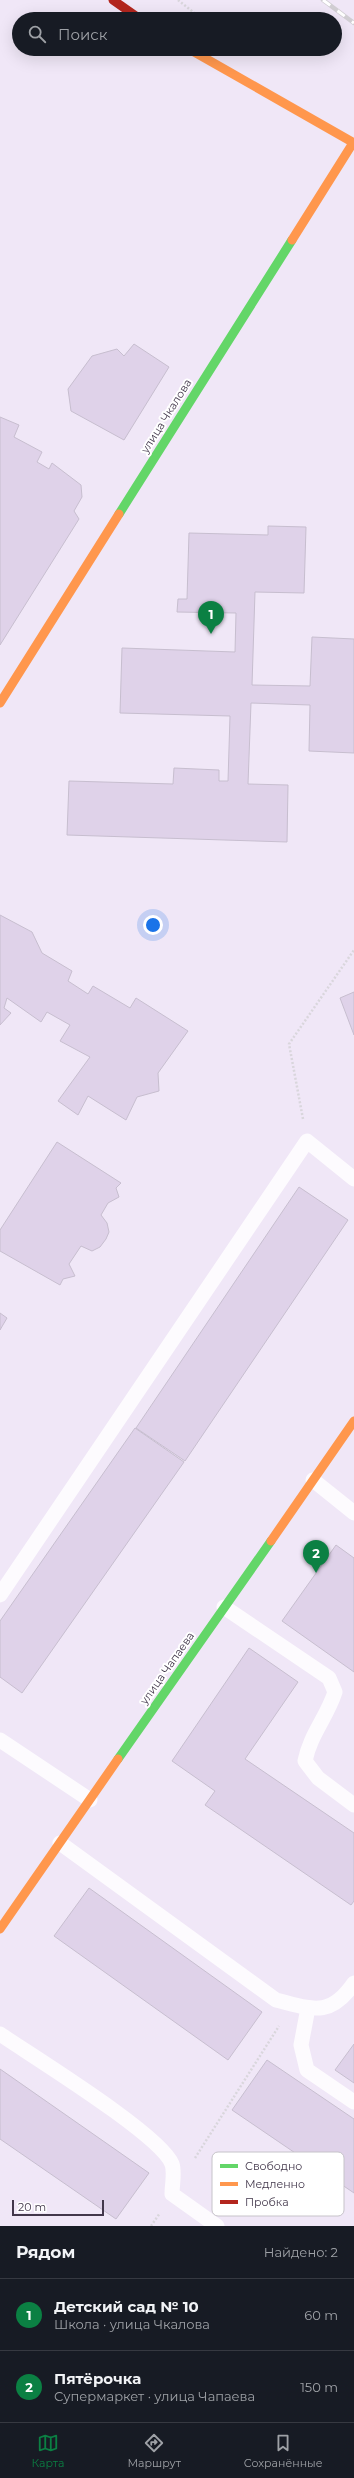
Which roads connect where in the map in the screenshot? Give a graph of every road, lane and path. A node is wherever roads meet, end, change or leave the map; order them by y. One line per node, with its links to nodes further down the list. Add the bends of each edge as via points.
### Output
1 (113, 0): 3 (street)
2 (178, 0): 4 (path)
3 (130, 12)
4 (193, 12)
5 (201, 56): 6 (street)
6 (353, 143): 7 (street, улица Чкалова)
7 (0, 703)
8 (354, 950): 9 (path, via 289,1044)
9 (307, 1141): 10 (lane); 14 (lane)
10 (354, 1179)
11 (354, 1421): 12 (street, улица Чапаева)
12 (313, 1480): 13 (lane); 15 (street, улица Чапаева)
13 (354, 1513)
14 (0, 1595)
15 (224, 1607): 17 (street, улица Чапаева); 18 (lane, via 329,1678 335,1692 329,1709 308,1744 305,1761 318,1778)
16 (0, 1740): 17 (lane)
17 (90, 1800): 19 (street, улица Чапаева)
18 (354, 1805)
19 (60, 1843): 20 (street, улица Чапаева); 22 (lane, via 276,2000)
20 (0, 1929)
21 (354, 1983): 23 (lane, via 346,1995 328,2008)
22 (294, 2004): 23 (lane); 26 (path)
23 (308, 2008): 25 (lane, via 301,2045 307,2070)
24 (0, 2034): 27 (lane, via 141,2130 163,2149 172,2164)
25 (354, 2102)
26 (193, 2161)
27 (172, 2194): 28 (path); 29 (lane)
28 (151, 2226)
29 (217, 2226)

